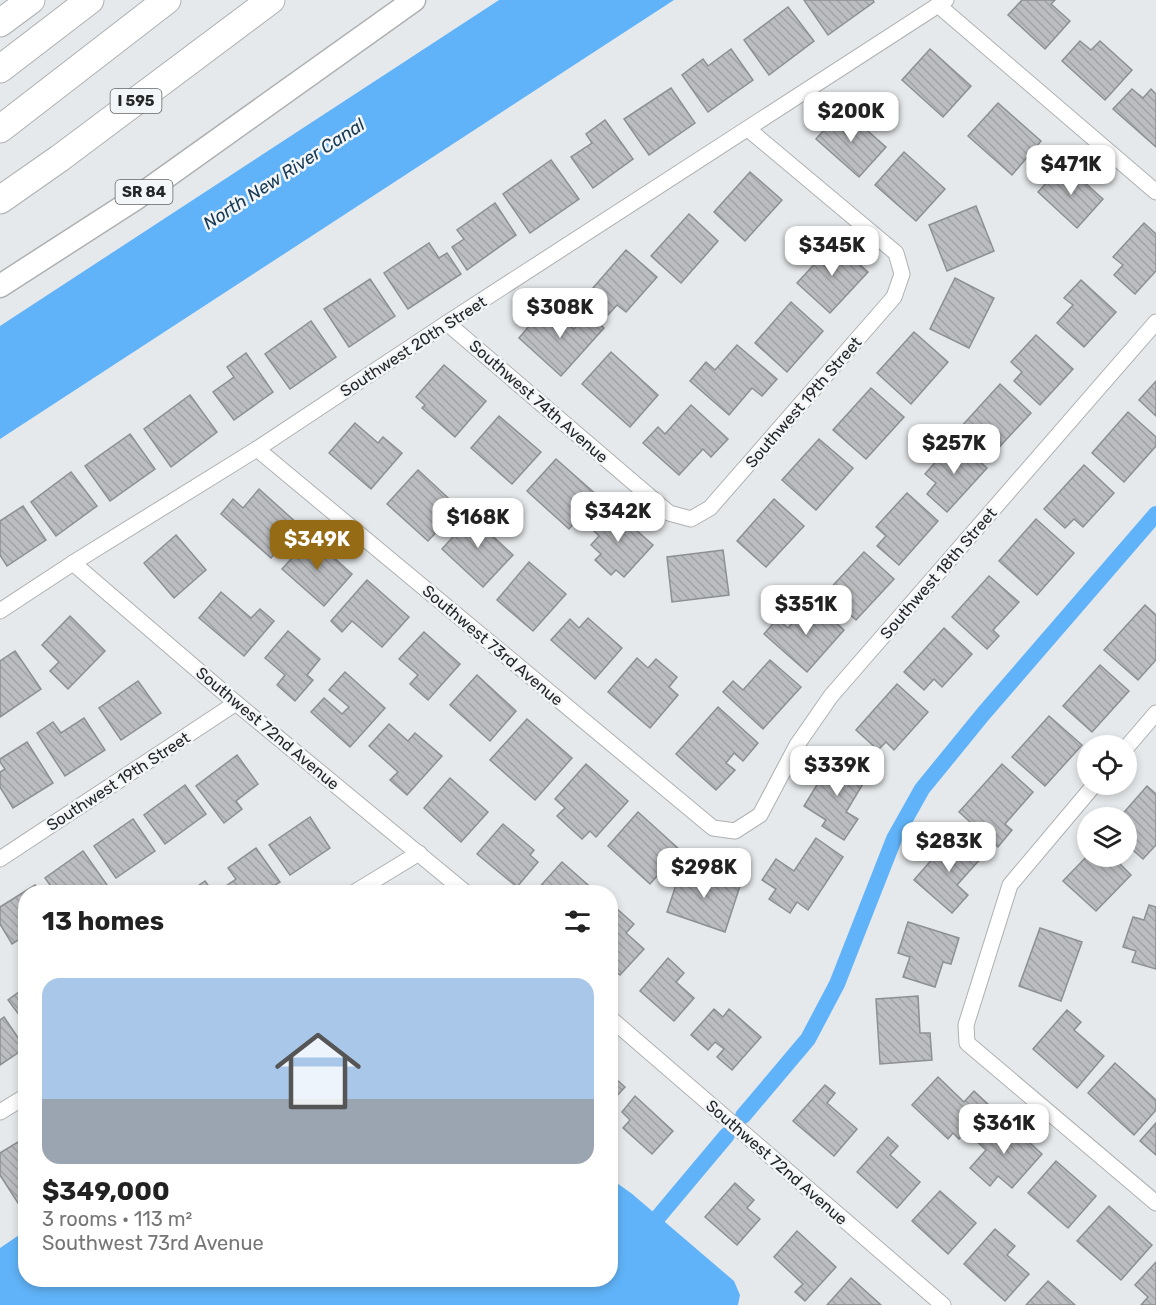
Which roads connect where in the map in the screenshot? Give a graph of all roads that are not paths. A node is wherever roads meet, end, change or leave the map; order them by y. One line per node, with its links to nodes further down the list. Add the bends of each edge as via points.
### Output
1 (31, 0): 7 (highway)
2 (90, 0): 8 (highway)
3 (167, 0): 9 (highway)
4 (271, 0): 12 (highway, I 595)
5 (414, 0): 13 (main road, SR 84, via 135,199)
6 (942, 3): 10 (street, Southwest 20th Street); 11 (street)
7 (0, 23)
8 (0, 69)
9 (0, 129)
10 (748, 129): 15 (street, Southwest 20th Street); 17 (street, Southwest 19th Street, via 896,254 902,274 894,297 710,508)
11 (1156, 192)
12 (0, 200)
13 (0, 286)
14 (1156, 322): 24 (street, Southwest 18th Street, via 831,696 760,815)
15 (447, 323): 16 (street, Southwest 20th Street); 17 (street, Southwest 74th Avenue, via 669,513)
16 (257, 449): 18 (street, Southwest 20th Street); 24 (street, Southwest 73rd Avenue, via 713,828)
17 (691, 519)
18 (73, 563): 19 (street, Southwest 20th Street); 20 (street, Southwest 72nd Avenue)
19 (0, 611)
20 (236, 703): 25 (street, Southwest 72nd Avenue); 26 (street, Southwest 19th Street)
21 (1156, 713): 22 (street)
22 (1137, 735)
23 (1086, 795): 32 (street, via 1010,885 966,1025 967,1043)
24 (735, 831)
25 (419, 853): 27 (street); 28 (street, Southwest 72nd Avenue)
26 (0, 859)
27 (366, 885)
28 (457, 885)
29 (618, 1025): 33 (street, Southwest 72nd Avenue)
30 (18, 1101): 31 (street)
31 (0, 1112)
32 (1156, 1203)
33 (944, 1305)

